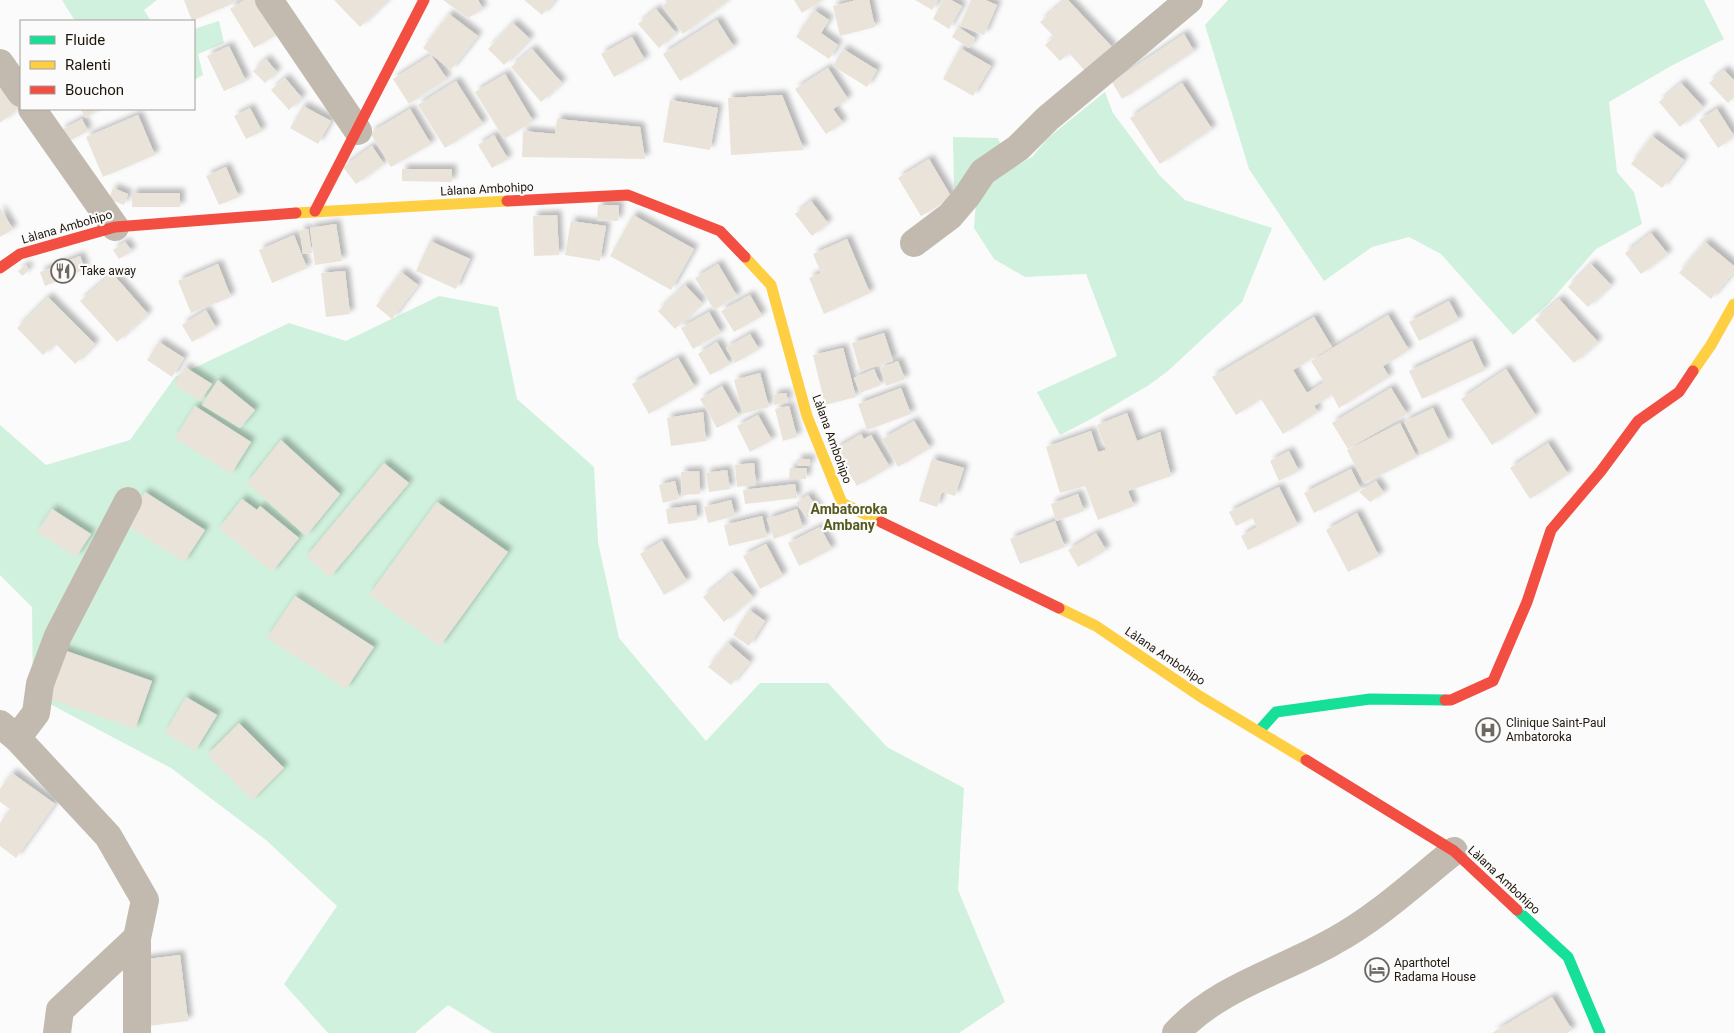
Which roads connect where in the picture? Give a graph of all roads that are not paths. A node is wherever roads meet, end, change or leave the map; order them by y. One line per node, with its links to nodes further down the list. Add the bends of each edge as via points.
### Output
1 (269, 0): 7 (street)
2 (424, 0): 7 (street)
3 (1189, 0): 10 (street, via 1018,148 982,172 950,216)
4 (0, 63): 5 (street)
5 (20, 92)
6 (33, 110): 9 (street)
7 (358, 130): 8 (street)
8 (315, 211): 9 (street, Làlana Ambohipo); 15 (street, Làlana Ambohipo, via 628,195 720,231 772,285 807,416 842,503 1096,626 1201,698)
9 (115, 226): 11 (street, Làlana Ambohipo, via 20,254)
10 (914, 243)
11 (0, 268)
12 (1734, 304): 15 (street, via 1712,345 1679,392 1638,421 1551,530 1527,602 1493,681 1451,700 1370,699 1276,712)
13 (128, 501): 14 (street, via 58,636 40,684 36,713)
14 (8, 731): 17 (street, via 108,836 145,900)
15 (1259, 731): 16 (street, Làlana Ambohipo)
16 (1454, 851): 20 (street, via 1376,914 1335,941 1216,999); 21 (street, Làlana Ambohipo, via 1568,958)
17 (137, 938): 18 (street, via 60,1010); 19 (street)
18 (56, 1033)
19 (138, 1033)
20 (1176, 1033)
21 (1600, 1033)

